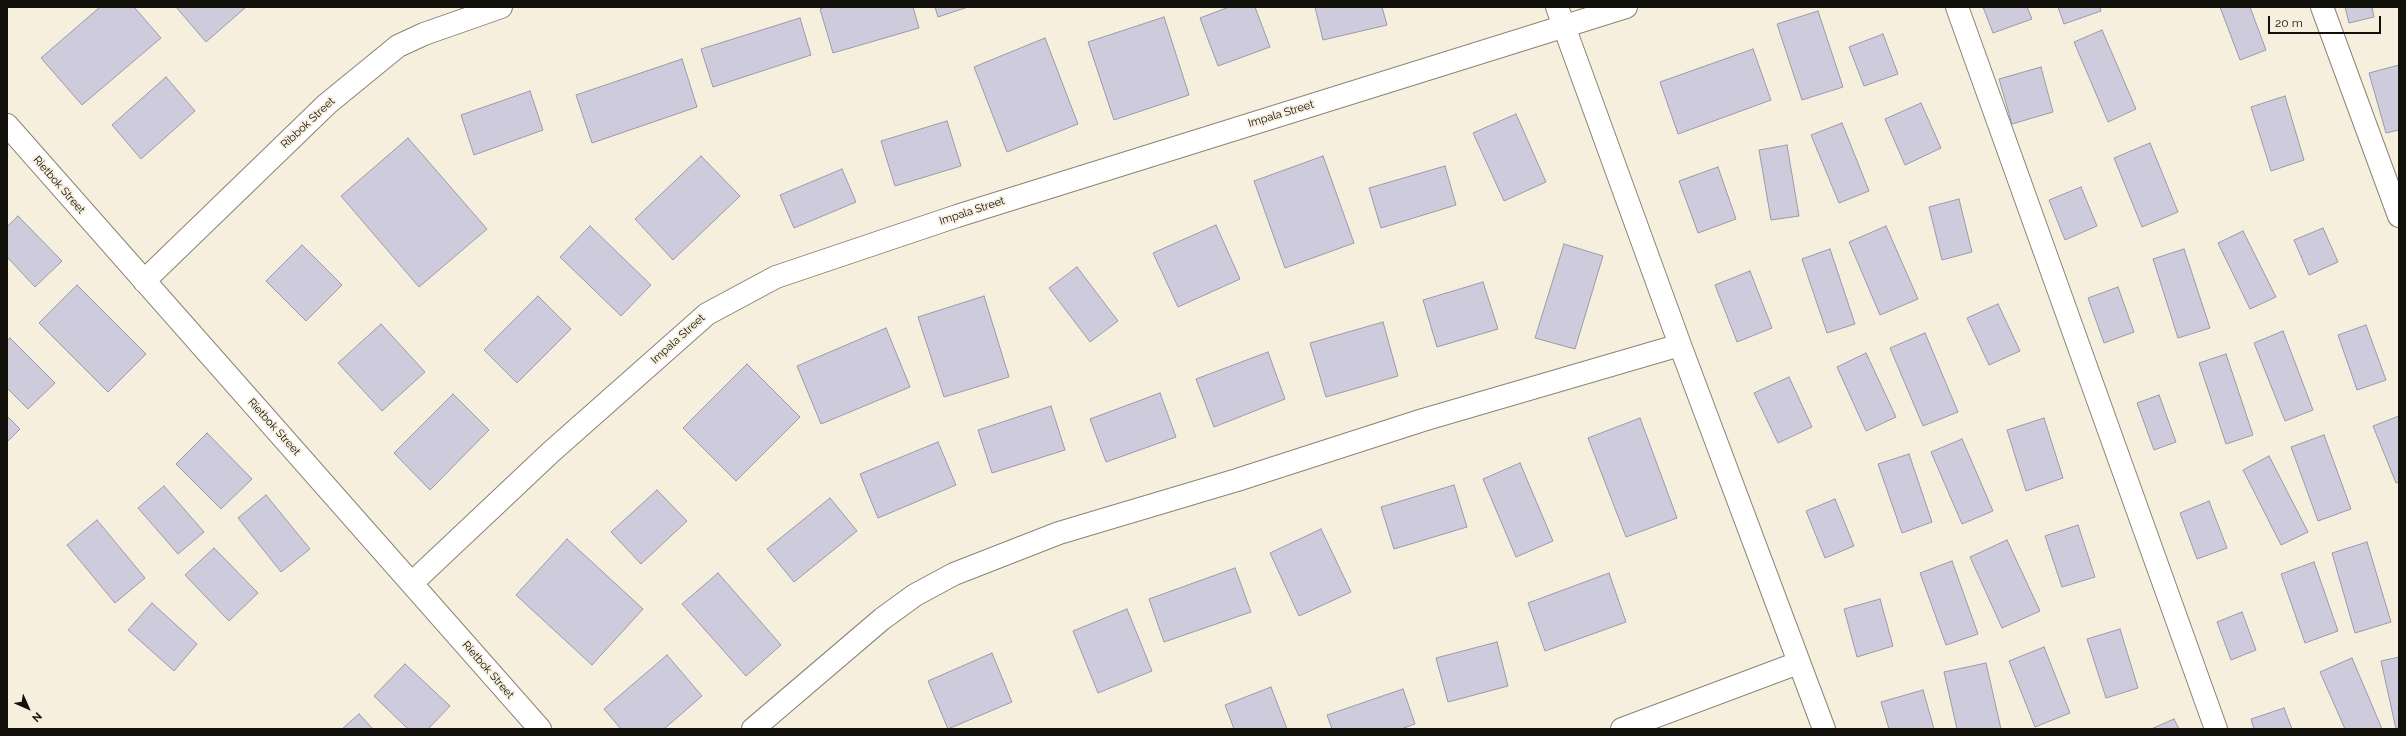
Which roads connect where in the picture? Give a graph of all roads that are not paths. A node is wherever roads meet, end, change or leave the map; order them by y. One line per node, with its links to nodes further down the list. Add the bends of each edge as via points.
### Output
1 (500, 7): 8 (street, Ribbok Street, via 398,46 327,104)
2 (1626, 7): 5 (street, Impala Street)
3 (1957, 7): 16 (street)
4 (2322, 7): 7 (street)
5 (1561, 16): 9 (street); 10 (street, Impala Street, via 776,277 707,314 551,452)
6 (7, 126): 8 (street, Rietbok Street)
7 (2399, 216)
8 (144, 281): 10 (street, Rietbok Street)
9 (1680, 345): 11 (street); 13 (street, via 1423,420 1059,534 954,574 915,595 882,619)
10 (412, 583): 12 (street, Rietbok Street)
11 (1798, 663): 14 (street); 15 (street)
12 (540, 729)
13 (753, 729)
14 (1622, 729)
15 (1824, 729)
16 (2216, 729)

